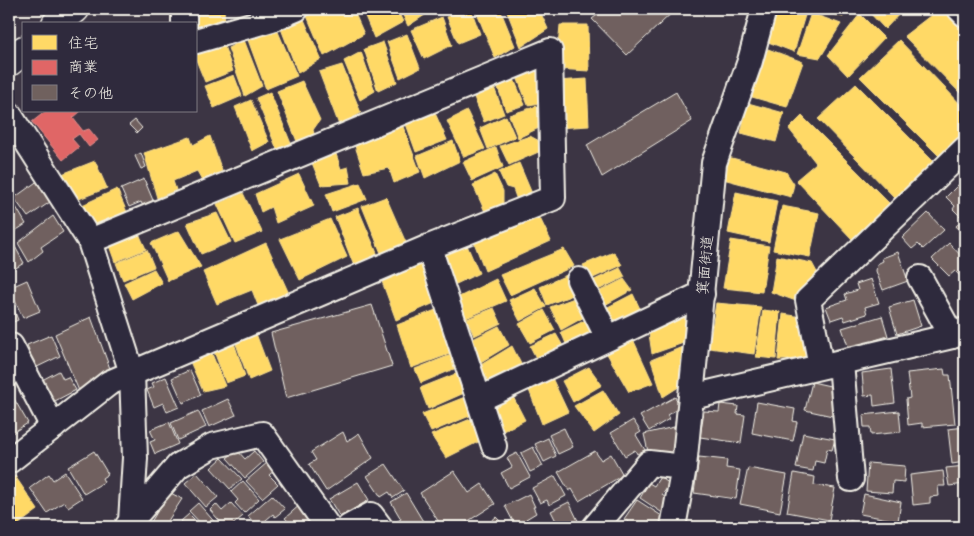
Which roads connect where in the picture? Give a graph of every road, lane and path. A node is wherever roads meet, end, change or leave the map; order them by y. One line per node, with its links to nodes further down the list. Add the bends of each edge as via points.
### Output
1 (75, 9): 7 (highway)
2 (184, 9): 8 (street)
3 (296, 9): 9 (street)
4 (764, 9): 18 (street, 箕面街道, via 750,61 714,163)
5 (960, 9): 6 (street)
6 (965, 14)
7 (59, 22)
8 (184, 22)
9 (198, 40)
10 (22, 52): 11 (highway)
11 (9, 62)
12 (9, 114): 14 (street)
13 (965, 149): 22 (street, via 808,300)
14 (90, 241): 15 (street, via 550,51 553,198); 23 (street)
15 (429, 247): 23 (street); 25 (street)
16 (920, 278): 19 (street)
17 (579, 280): 20 (street)
18 (702, 294): 20 (street); 24 (street, 箕面街道)
19 (959, 333): 22 (street)
20 (608, 338): 25 (street)
21 (11, 346): 26 (street)
22 (831, 364): 24 (street); 30 (street)
23 (132, 373): 26 (street, via 109,383); 32 (street, via 136,458)
24 (692, 397): 29 (street, 箕面街道)
25 (480, 400): 27 (street)
26 (53, 427): 28 (street)
27 (494, 446)
28 (10, 458)
29 (684, 467): 33 (street, 箕面街道); 36 (street, via 649,463)
30 (851, 479)
31 (379, 516): 35 (street)
32 (129, 524): 34 (street, via 178,466 212,446 262,434)
33 (677, 526)
34 (328, 527)
35 (350, 527)
36 (594, 527)

